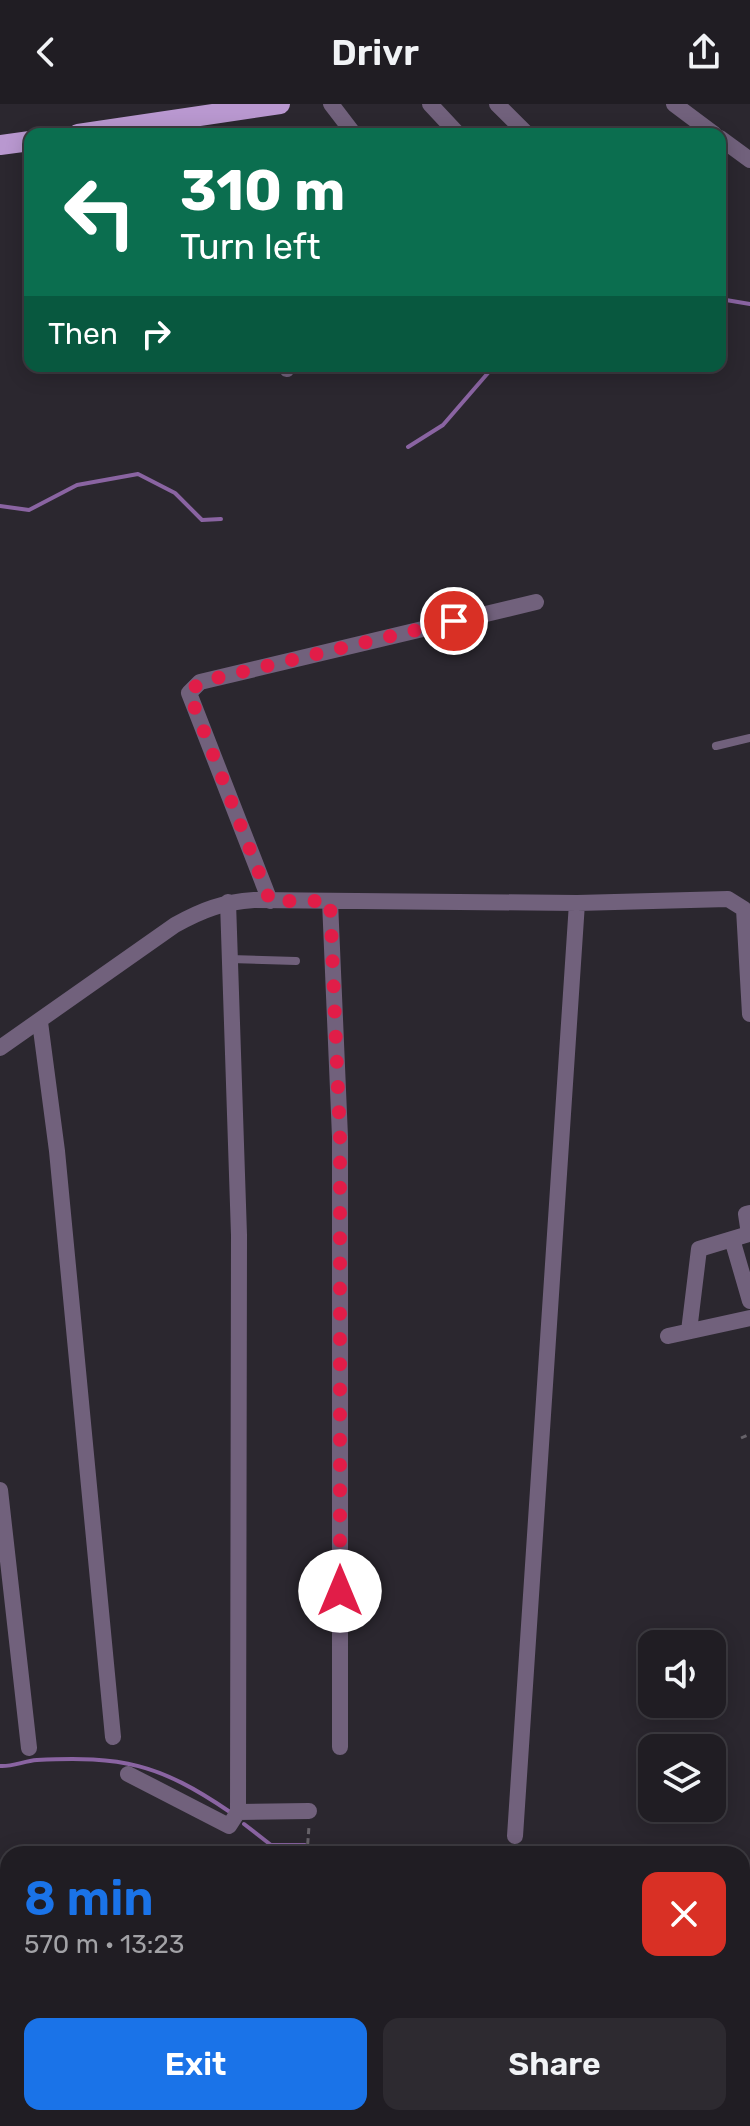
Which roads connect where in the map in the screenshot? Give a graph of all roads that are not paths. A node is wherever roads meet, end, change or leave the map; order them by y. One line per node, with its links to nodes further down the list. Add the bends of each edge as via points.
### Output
1 (280, 104): 6 (main road)
2 (331, 104): 8 (street)
3 (430, 104): 9 (street)
4 (497, 104): 10 (street)
5 (674, 104): 11 (street)
6 (192, 126): 7 (main road)
7 (164, 128)
8 (349, 128)
9 (452, 128)
10 (521, 128)
11 (706, 128)
12 (24, 142): 14 (main road)
13 (726, 142): 15 (street)
14 (0, 145)
15 (750, 160)
16 (536, 602): 19 (street, via 193,687 189,693)
17 (750, 738): 18 (lane)
18 (716, 746)
19 (270, 901): 20 (street); 21 (street)
20 (330, 901): 22 (street); 36 (street, via 340,1137)
21 (228, 902): 23 (street); 26 (street, via 175,925)
22 (577, 903): 25 (street, via 728,899 740,905 746,920); 41 (street)
23 (230, 959): 24 (lane); 40 (street, via 239,1235)
24 (296, 961)
25 (750, 1014)
26 (40, 1022): 27 (street); 35 (street)
27 (0, 1048)
28 (750, 1213): 29 (street, via 749,1234)
29 (732, 1239): 30 (street); 32 (street, via 699,1249)
30 (750, 1301)
31 (750, 1318): 32 (street)
32 (689, 1331): 33 (street)
33 (668, 1336)
34 (0, 1490): 37 (street)
35 (113, 1737)
36 (340, 1747)
37 (29, 1748)
38 (128, 1774): 40 (street, via 229,1826)
39 (309, 1811): 40 (street)
40 (238, 1812)
41 (515, 1836)

